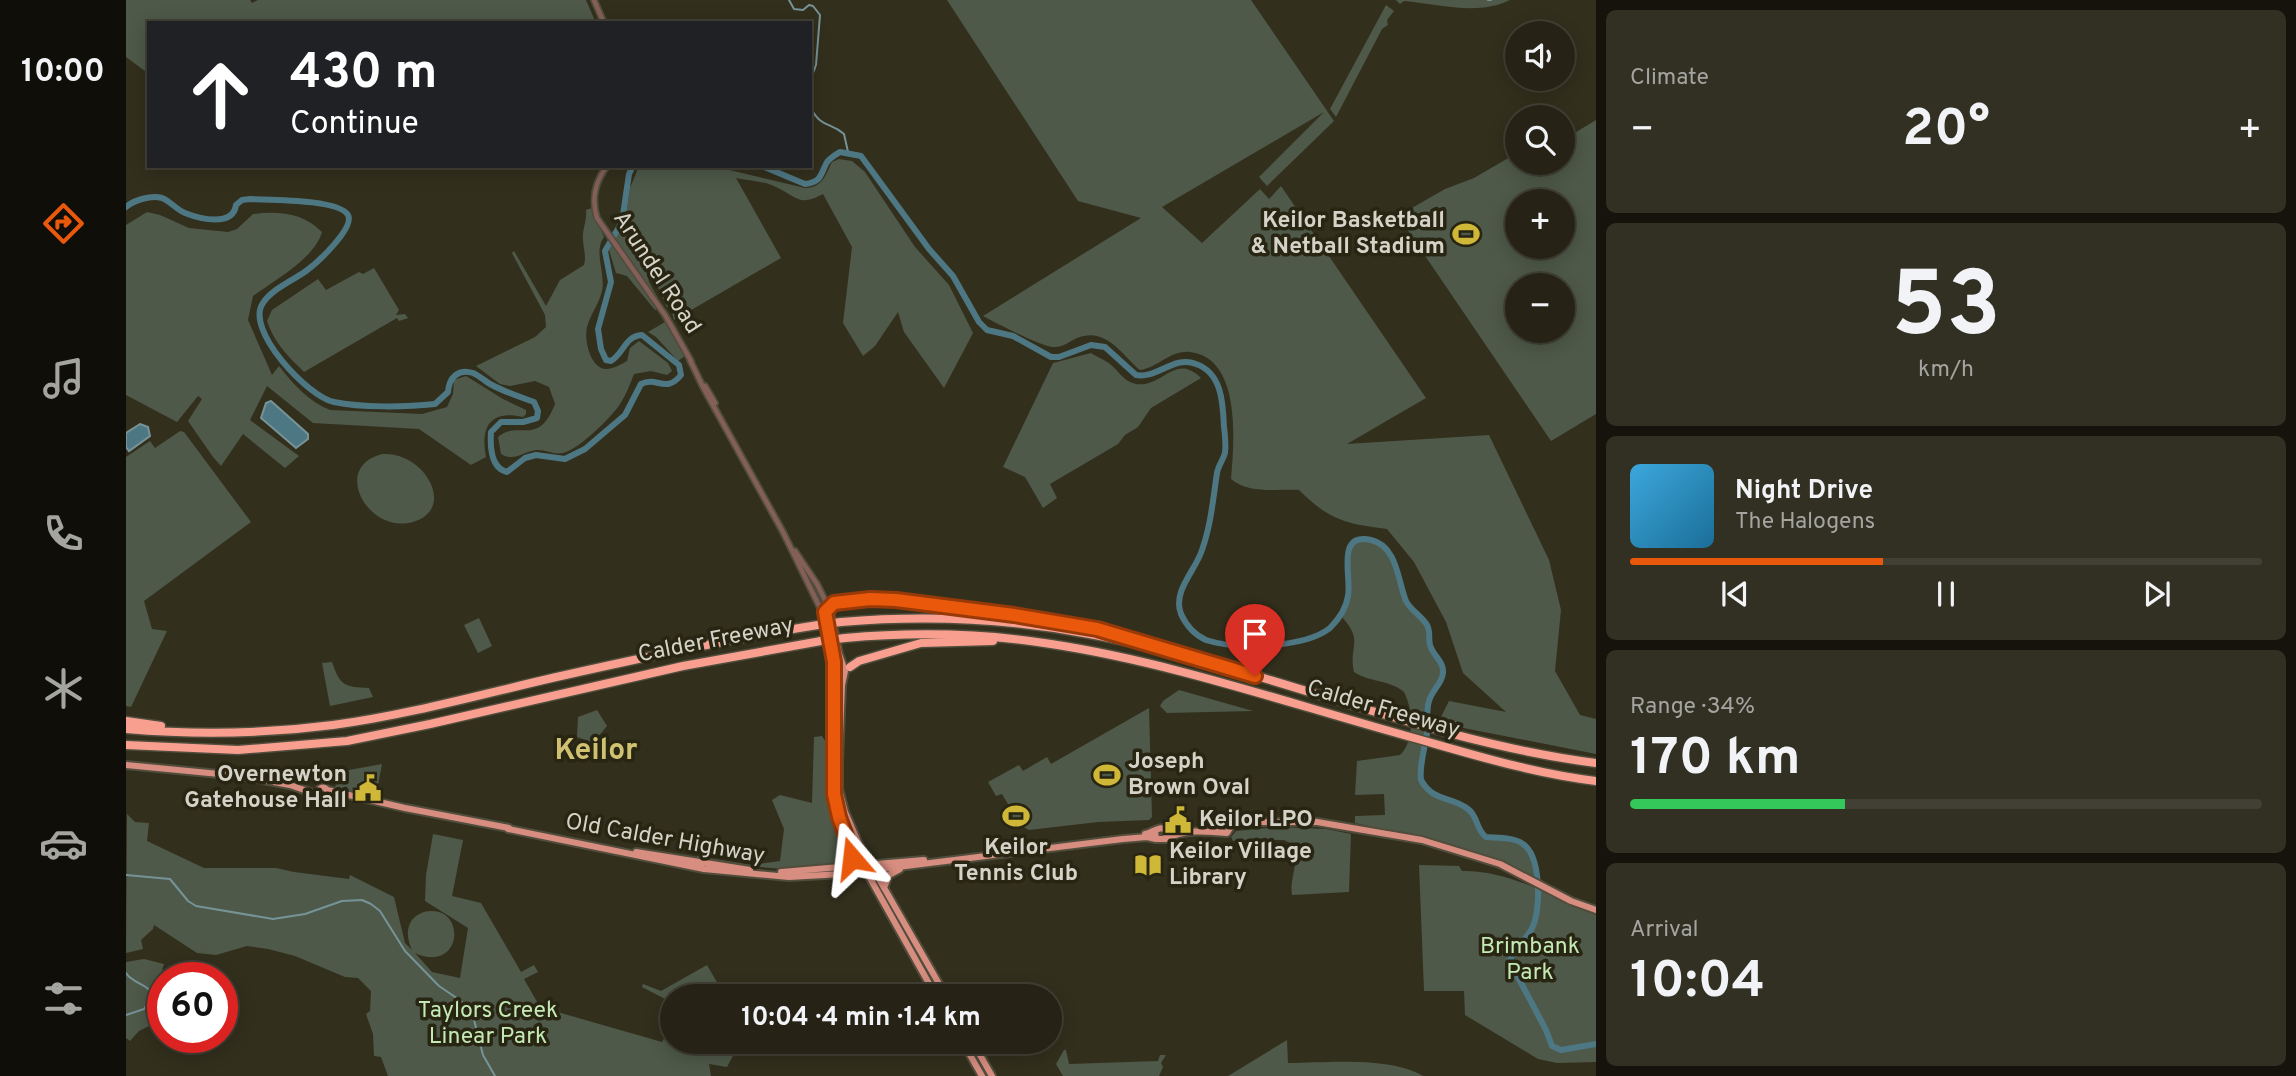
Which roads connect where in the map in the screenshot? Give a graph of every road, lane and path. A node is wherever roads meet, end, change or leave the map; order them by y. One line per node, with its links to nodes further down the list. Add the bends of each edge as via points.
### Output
1 (594, 0): 2 (street)
2 (603, 21)
3 (606, 168): 4 (street, Arundel Road, via 594,194 602,226 667,319)
4 (783, 532): 5 (street, Arundel Road); 5 (street, Arundel Road, via 817,584)
5 (826, 610): 7 (highway, via 840,601 886,600 1014,615 1097,629); 8 (main road, via 840,658); 9 (main road)
6 (1048, 643): 8 (highway, via 921,643); 13 (highway, Calder Freeway, bridge, via 899,634 821,640 347,741 250,750); 16 (highway, Calder Freeway, via 1165,668 1520,768)
7 (1174, 653): 12 (highway, Calder Freeway, bridge, via 1007,622 912,618 841,622 710,643 394,714); 14 (highway, Calder Freeway, via 1450,732)
8 (848, 669): 9 (main road); 24 (main road, via 839,789)
9 (834, 671): 24 (main road, via 832,784 839,817)
10 (126, 721): 12 (highway, via 197,729)
11 (126, 729): 12 (highway, Calder Freeway)
12 (283, 730)
13 (126, 745)
14 (1596, 763)
15 (126, 765): 30 (main road, Old Calder Highway, via 240,776)
16 (1596, 781)
17 (1220, 822): 18 (main road); 20 (main road); 23 (main road)
18 (1228, 822): 19 (main road); 22 (main road)
19 (1253, 824): 22 (main road); 35 (main road, via 1297,821 1417,841 1486,859)
20 (1165, 829): 21 (main road, Old Calder Highway); 27 (main road)
21 (1155, 831): 25 (main road, Old Calder Highway); 26 (main road)
22 (1229, 831): 23 (main road)
23 (1220, 832): 27 (main road, via 1177,834)
24 (849, 833): 29 (main road, via 871,856); 32 (main road); 33 (main road, via 852,854 848,863)
25 (1123, 839): 26 (main road, Old Calder Highway); 28 (main road, Old Calder Highway)
26 (1156, 839): 27 (main road, Old Calder Highway)
27 (1166, 839)
28 (943, 860): 29 (main road, Old Calder Highway); 31 (main road, Old Calder Highway)
29 (890, 862): 32 (main road, Old Calder Highway)
30 (689, 863): 32 (main road, Old Calder Highway, via 776,876 813,876); 33 (main road, Old Calder Highway)
31 (915, 865): 32 (main road, Old Calder Highway); 34 (main road, via 891,873)
32 (868, 867): 33 (main road, Old Calder Highway); 34 (main road); 36 (main road)
33 (795, 872)
34 (884, 888): 37 (main road)
35 (1596, 910)
36 (930, 984)
37 (939, 984)
38 (969, 1054): 40 (main road)
39 (979, 1054): 41 (main road)
40 (982, 1076)
41 (992, 1076)

